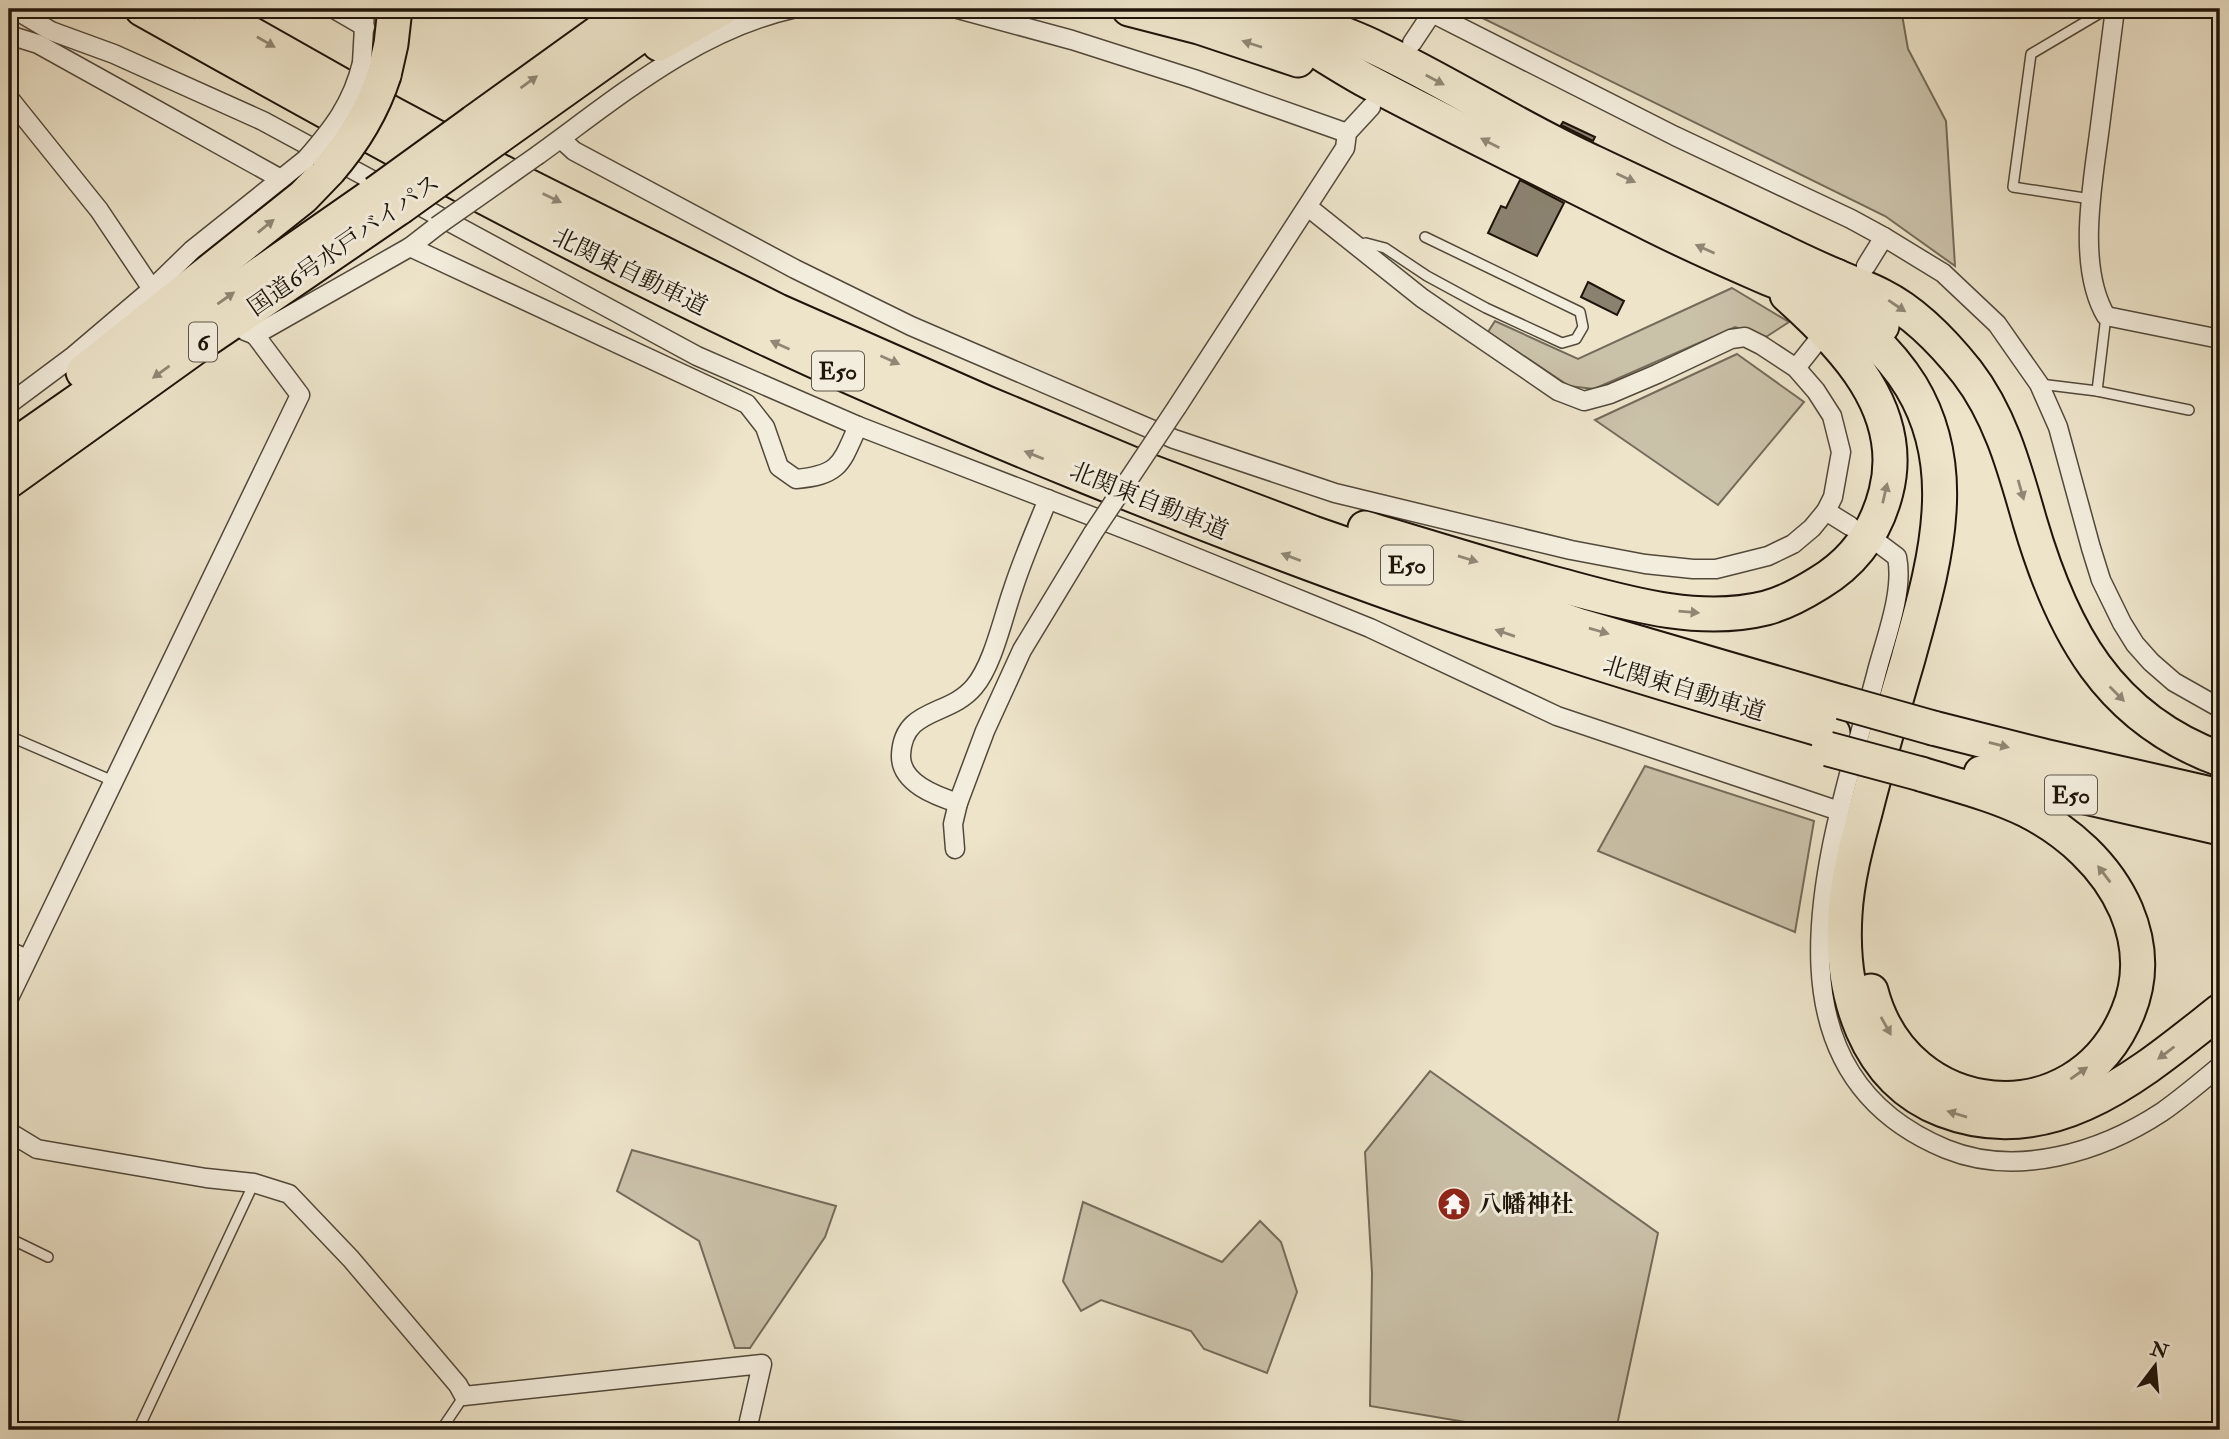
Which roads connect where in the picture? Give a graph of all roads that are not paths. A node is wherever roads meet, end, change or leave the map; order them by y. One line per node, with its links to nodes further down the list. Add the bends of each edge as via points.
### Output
1 (14, 9): 51 (street, via 51,31 263,121 696,356)
2 (142, 9): 59 (highway, 北関東自動車道 / E50, one-way to 2, via 1570,654 1299,560 973,431 766,339 504,209)
3 (207, 9): 48 (highway, 北関東自動車道 / E50, one-way to 48, via 542,193 778,311)
4 (334, 9): 18 (street)
5 (395, 9): 22 (highway, via 391,44)
6 (631, 9): 26 (highway, 国道6号水戸バイパス / 6, one-way to 6)
7 (678, 9): 25 (highway, 国道6号水戸バイパス / 6)
8 (721, 9): 25 (highway)
9 (792, 9): 28 (street, via 762,16 678,56)
10 (958, 9): 27 (street, via 1072,40)
11 (1129, 9): 23 (highway, one-way to 11, via 1199,27)
12 (1235, 9): 23 (highway, via 1297,39)
13 (1283, 9): 21 (highway)
14 (1325, 9): 21 (highway)
15 (2106, 9): 31 (lane, via 2031,54 2013,187)
16 (2115, 9): 31 (street)
17 (1428, 11): 20 (street); 35 (street)
18 (365, 18): 22 (street)
19 (9, 35): 30 (street, via 38,44)
20 (1412, 43)
21 (1375, 47): 38 (highway, one-way to 38, via 1564,149)
22 (373, 69): 29 (highway, bridge, via 377,97 362,127)
23 (1367, 93): 27 (street); 39 (highway, one-way to 23)
24 (9, 99): 40 (street, via 99,210)
25 (545, 103): 26 (highway, 国道6号水戸バイパス / 6)
26 (486, 130): 32 (highway, 国道6号水戸バイパス / 6, bridge)
27 (1347, 133): 33 (street, via 1346,148)
28 (561, 139): 37 (street, bridge); 55 (street, via 574,151 911,326 1174,439 1335,493 1570,550 1693,569 1716,569 1768,556 1793,544)
29 (318, 164): 30 (street); 52 (highway, one-way to 29, via 84,371 303,197)
30 (281, 179): 40 (street, via 192,250)
31 (2091, 199): 41 (street, via 2090,254 2098,303)
32 (388, 200): 42 (highway, 国道6号水戸バイパス / 6); 52 (highway, 国道6号水戸バイパス / 6, one-way to 32)
33 (1308, 207): 36 (street); 65 (street, bridge, via 1093,533 1023,650)
34 (1426, 237): 36 (lane, via 1580,312 1583,327 1576,339 1562,344 1427,276 1385,248 1366,243)
35 (1884, 237): 38 (street); 46 (street, via 1943,273 1973,299 1997,324)
36 (1356, 246): 45 (street, via 1422,298 1558,391 1584,401 1610,394 1731,339 1745,337)
37 (410, 247): 42 (street); 51 (street, via 747,404 765,426 779,467 796,479 820,477 841,464)
38 (1851, 271): 61 (highway, one-way to 61, via 1939,403 1950,435 1956,493 1948,573 1870,877 1865,954 1874,1000 1905,1055 1942,1085 1988,1098 2036,1094 2080,1074 2113,1044 2138,979 2133,928 2121,899 2085,851 2028,811 1992,796); 62 (highway, one-way to 62, via 1921,323 1966,371 1992,410 2051,585 2106,683 2151,723)
39 (1767, 278): 48 (highway, one-way to 39, via 1315,513 1629,603 1697,613 1766,608 1816,585 1854,556 1883,505 1889,458 1882,416 1850,358); 72 (highway, one-way to 39, via 2116,1088 2063,1113 2011,1122 1984,1121 1935,1107 1913,1093 1875,1055 1852,1004 1845,911 1857,844 1928,578 1939,515 1937,460 1923,408 1895,362 1858,326 1816,297)
40 (152, 289): 49 (street)
41 (2106, 316): 43 (street); 47 (lane)
42 (242, 330): 53 (highway, 国道6号水戸バイパス / 6, one-way to 53); 63 (street, via 300,395)
43 (2220, 339)
44 (1815, 344): 45 (street)
45 (1796, 368): 55 (street, via 1832,415 1838,433 1839,474)
46 (2039, 384): 47 (lane); 58 (street, via 2058,427 2110,603 2151,662 2174,682)
47 (2097, 391): 50 (lane)
48 (984, 402): 59 (highway, 北関東自動車道 / E50, one-way to 59, via 1149,471 1578,625)
49 (9, 404)
50 (2189, 410)
51 (858, 426): 54 (street)
52 (9, 447)
53 (9, 481)
54 (1048, 499): 65 (street, via 976,685 963,700 924,715 909,728 903,743 905,773 922,787); 66 (street, via 1370,628 1557,716)
55 (1826, 511): 56 (street)
56 (1850, 526)
57 (1881, 545): 66 (street, via 1898,557 1900,572)
58 (2220, 708)
59 (1834, 728): 61 (highway, 北関東自動車道 / E50, bridge); 61 (highway, bridge)
60 (9, 736): 63 (lane)
61 (1926, 753): 64 (highway, 北関東自動車道 / E50, one-way to 64, via 2045,756); 67 (highway, 北関東自動車道 / E50, via 2032,786)
62 (2220, 759)
63 (113, 781): 70 (street)
64 (2220, 796)
65 (958, 803): 68 (street, via 953,824)
66 (1839, 811): 73 (street, via 1821,916 1821,986 1827,1020 1854,1078 1875,1104 1903,1126 1958,1154 1993,1161 2059,1157 2093,1147 2161,1112)
67 (2220, 828)
68 (955, 849)
69 (9, 946): 70 (lane)
70 (29, 955): 71 (street)
71 (9, 998)
72 (2220, 1012)
73 (2220, 1066)
74 (9, 1132): 75 (street, via 37,1149)
75 (254, 1183): 78 (street, via 289,1194 351,1259); 79 (lane)
76 (9, 1238): 77 (lane)
77 (48, 1257)
78 (464, 1396): 80 (lane); 81 (street, via 762,1364)
79 (138, 1430)
80 (441, 1430)
81 (747, 1430)

